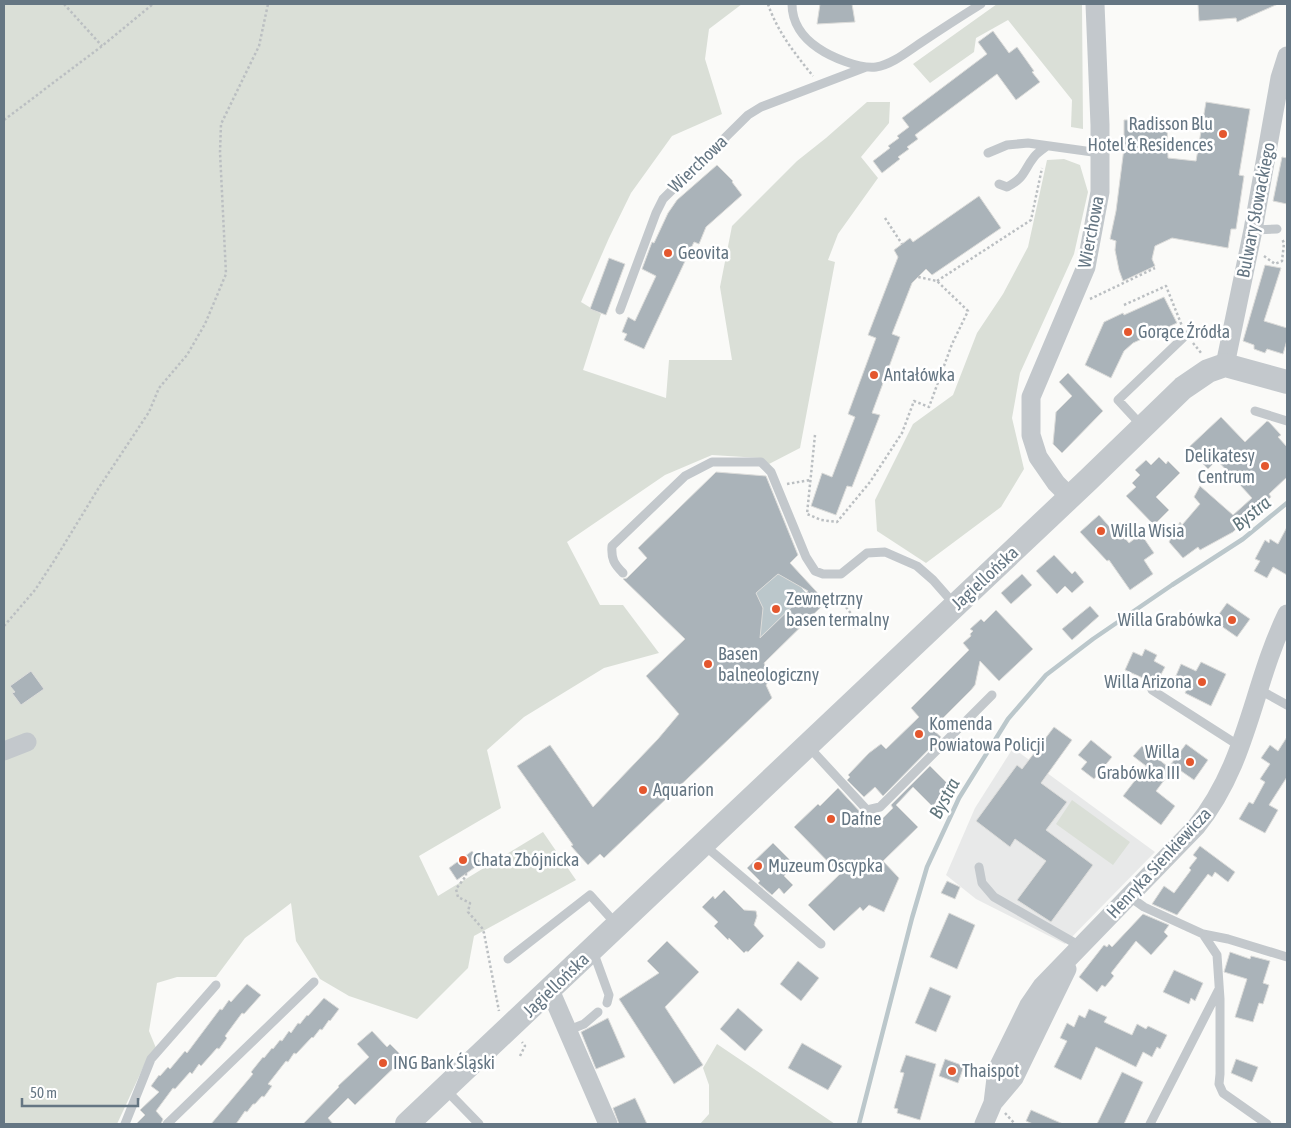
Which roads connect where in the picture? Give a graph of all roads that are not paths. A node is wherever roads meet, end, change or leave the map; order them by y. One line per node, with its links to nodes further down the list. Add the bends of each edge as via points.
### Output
1 (792, 4): 5 (lane, via 797,26 806,39 820,49)
2 (981, 4): 5 (lane, Wierchowa, via 897,58 878,67)
3 (1095, 4): 8 (street, Wierchowa)
4 (1287, 56): 11 (street, Bulwary Słowackiego, via 1280,78)
5 (866, 67): 12 (lane, Wierchowa, via 761,107 748,115 663,199)
6 (1047, 146): 7 (lane, via 1028,143 1007,145); 8 (lane); 9 (lane, via 1034,157 1014,184 1007,188)
7 (988, 153)
8 (1100, 153): 19 (street, Wierchowa, via 1100,192 1086,267 1031,397 1031,435 1038,457)
9 (999, 184)
10 (1277, 229): 11 (lane)
11 (1260, 230): 14 (street, Bulwary Słowackiego)
12 (620, 310)
13 (1186, 336): 18 (lane, via 1118,400)
14 (1225, 365): 15 (street); 18 (street, Jagiellońska, via 1208,371 1183,388)
15 (1287, 380)
16 (1255, 411): 17 (lane)
17 (1287, 421)
18 (1143, 428): 19 (street, Jagiellońska)
19 (1070, 497): 21 (street, Jagiellońska)
20 (622, 573): 21 (lane, via 611,556 612,546 685,476 712,462 761,462 771,472 806,557 815,571 841,574 867,553 885,552 917,566)
21 (955, 606): 28 (street, Jagiellońska)
22 (1287, 614): 23 (street, Henryka Sienkiewicza)
23 (1258, 689): 26 (lane); 29 (street, Henryka Sienkiewicza)
24 (1152, 690): 29 (lane)
25 (992, 695): 28 (lane, via 880,807 867,810)
26 (1287, 705)
27 (27, 742): 30 (street)
28 (807, 746): 31 (street, Jagiellońska)
29 (1241, 747): 33 (street, Henryka Sienkiewicza, via 1230,775 1207,814)
30 (4, 752)
31 (703, 844): 34 (street, Jagiellońska); 36 (lane)
32 (979, 867): 37 (lane, via 982,883 994,896)
33 (1130, 897): 35 (lane); 37 (street, Henryka Sienkiewicza)
34 (618, 925): 38 (street, Jagiellońska); 40 (lane, via 590,895)
35 (1203, 934): 39 (lane); 43 (lane, via 1217,955)
36 (821, 944)
37 (1080, 946): 54 (street, Henryka Sienkiewicza, via 1014,1078 993,1102)
38 (593, 949): 44 (street, Jagiellońska); 45 (lane, via 609,995)
39 (1287, 957)
40 (508, 959)
41 (314, 982): 50 (lane)
42 (216, 985): 49 (lane, via 151,1059)
43 (1219, 989): 55 (lane); 56 (lane, via 1219,1084 1222,1093)
44 (550, 990): 47 (street); 48 (street, Jagiellońska)
45 (607, 1003)
46 (598, 1012): 47 (lane, via 584,1024)
47 (569, 1030): 53 (street)
48 (445, 1089): 51 (street, Jagiellońska); 52 (lane)
49 (125, 1124)
50 (167, 1124)
51 (408, 1124)
52 (479, 1124)
53 (608, 1124)
54 (984, 1124)
55 (1150, 1124)
56 (1267, 1124)

